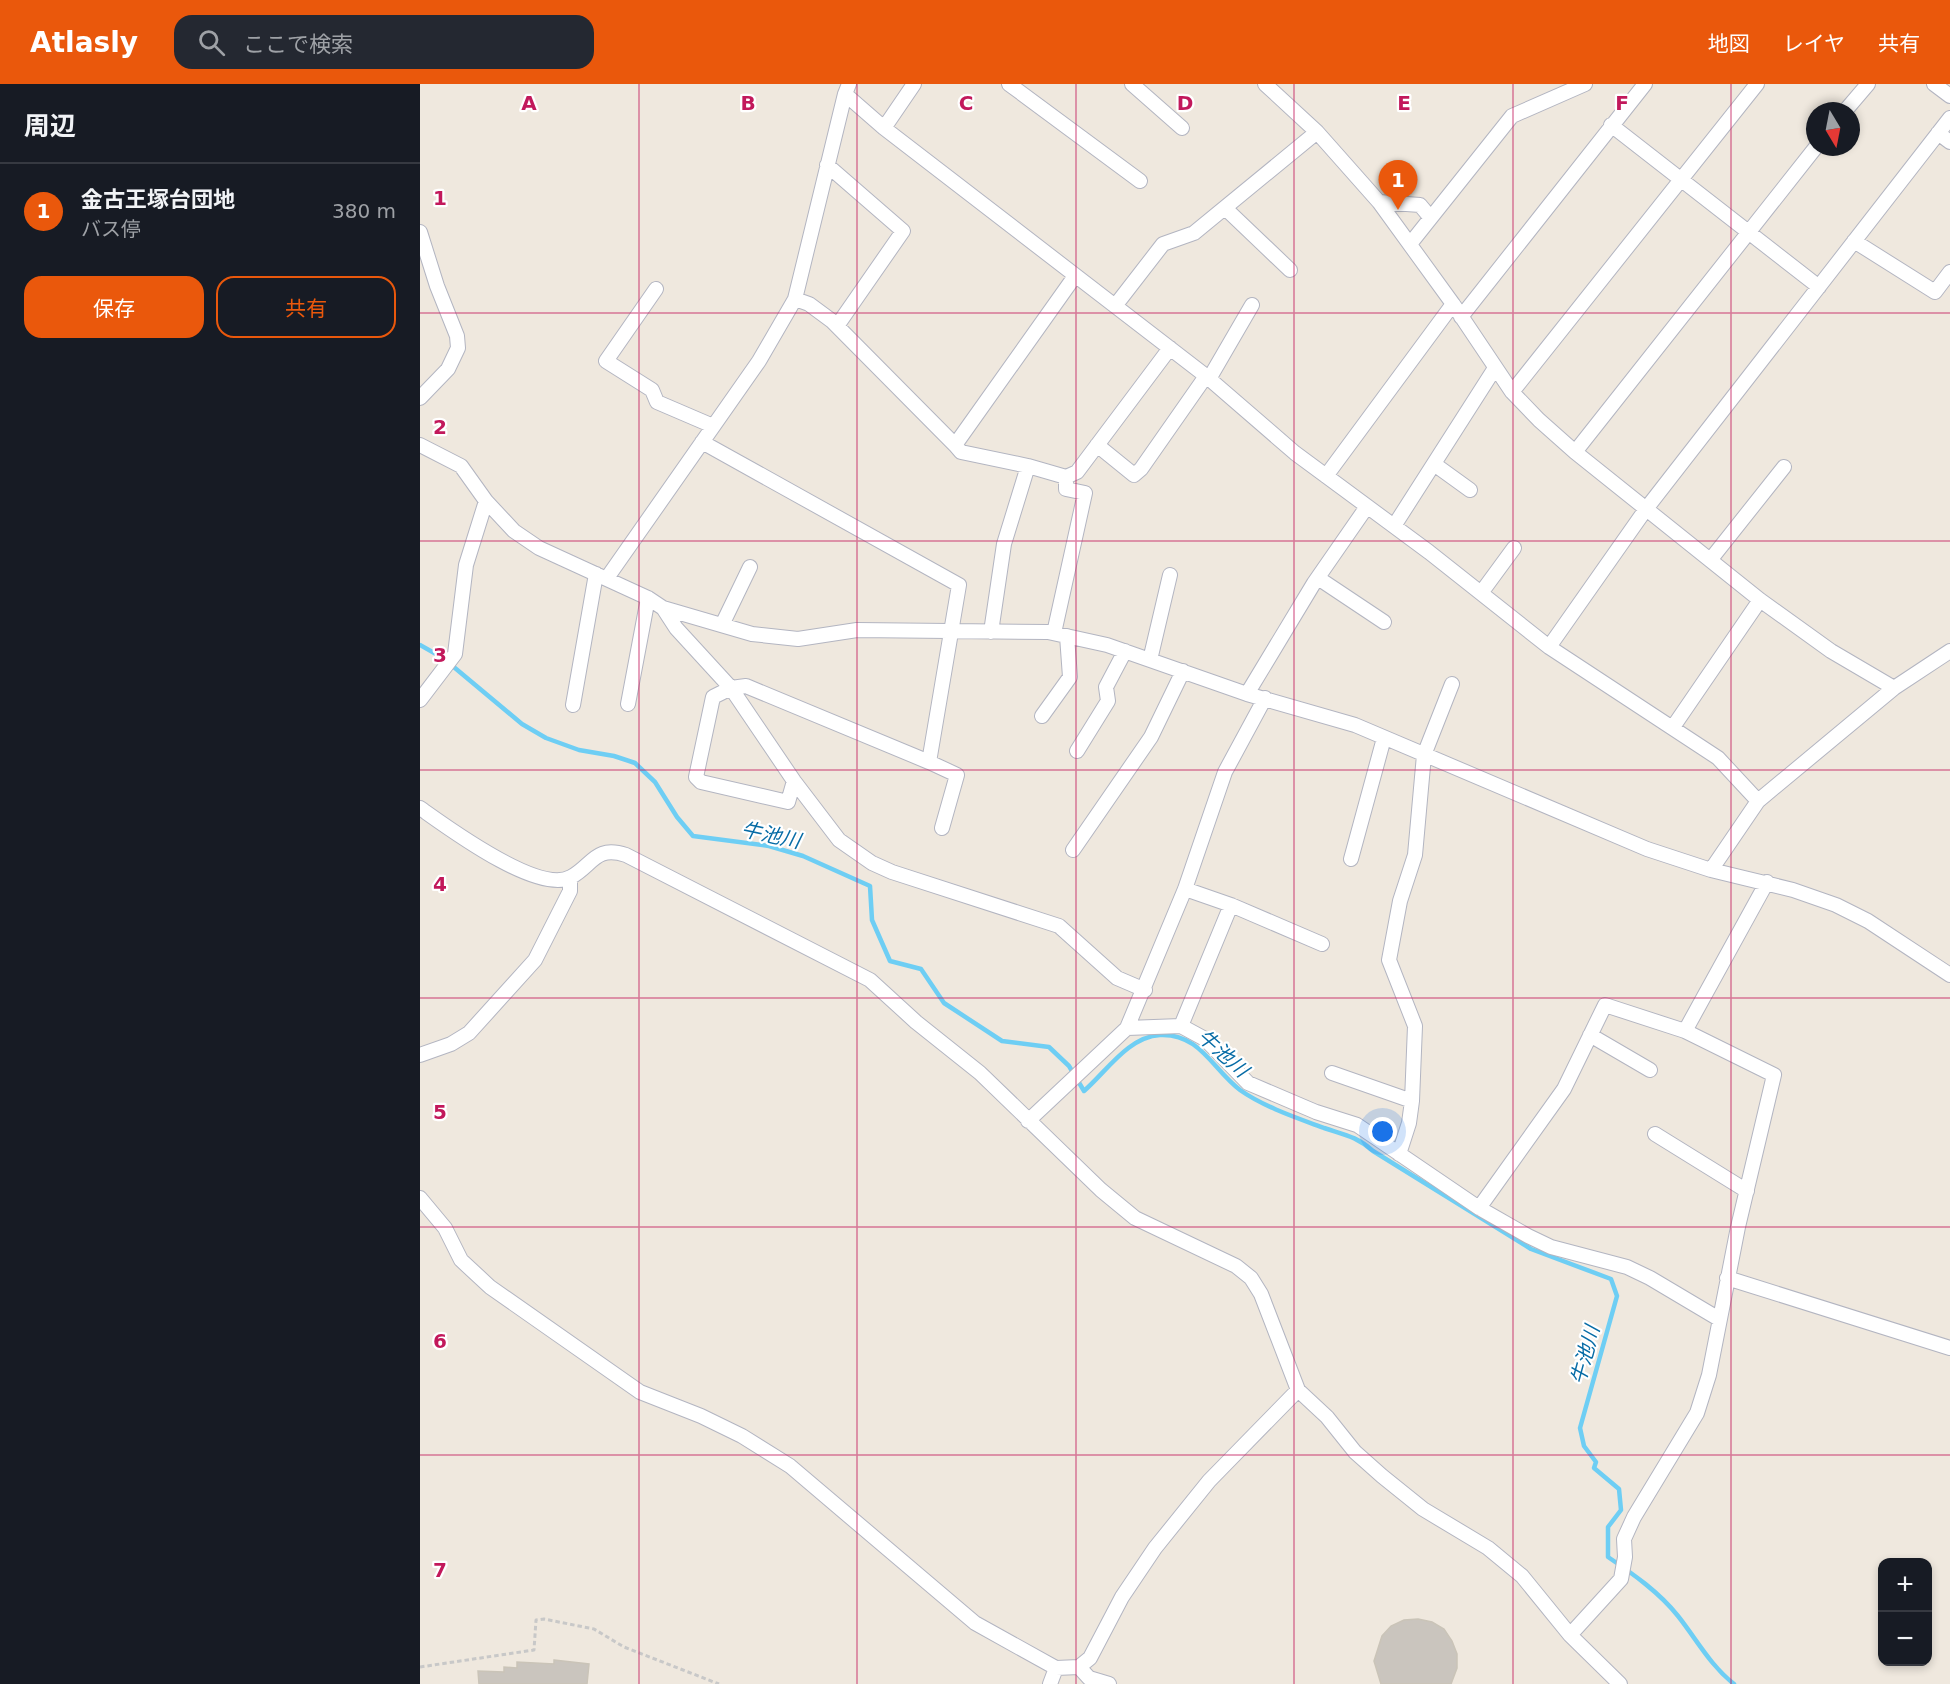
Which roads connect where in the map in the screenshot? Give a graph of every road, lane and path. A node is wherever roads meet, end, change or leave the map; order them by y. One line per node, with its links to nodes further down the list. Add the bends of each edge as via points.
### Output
1 (914, 84): 15 (street)
2 (1009, 84): 23 (street)
3 (1132, 84): 16 (street)
4 (1265, 84): 17 (street)
5 (1585, 84): 26 (street, via 1512,116)
6 (1757, 84): 22 (street)
7 (1868, 84): 12 (street)
8 (1934, 84): 11 (street)
9 (1638, 86): 14 (street)
10 (847, 89): 15 (street); 21 (street)
11 (1950, 96)
12 (1853, 102)
13 (1950, 118): 18 (street)
14 (1611, 125): 22 (street); 40 (street)
15 (884, 128): 33 (street)
16 (1182, 128)
17 (1317, 132): 24 (street); 25 (street)
18 (1938, 133): 19 (street); 29 (street)
19 (1950, 142)
20 (1809, 156): 28 (street)
21 (827, 165): 36 (street); 41 (street, via 903,231)
22 (1682, 179): 28 (street); 45 (street)
23 (1140, 181)
24 (1379, 202): 26 (street, via 1420,205); 30 (street)
25 (1225, 208): 31 (street); 39 (street, via 1194,233 1163,244)
26 (1430, 217): 30 (street)
27 (420, 232): 46 (street, via 458,348 448,369)
28 (1746, 232): 34 (street); 52 (street)
29 (1854, 240): 32 (street, via 1935,292); 34 (street)
30 (1410, 244): 37 (street)
31 (1290, 270)
32 (1950, 272)
33 (1075, 276): 39 (street); 51 (street)
34 (1819, 287): 61 (street)
35 (656, 289): 47 (street, via 606,361 652,390 657,402)
36 (795, 299): 41 (street, via 809,304); 47 (street)
37 (1453, 304): 40 (street); 56 (street)
38 (1252, 305): 44 (street)
39 (1115, 306): 42 (street)
40 (1461, 317): 43 (street)
41 (837, 326): 51 (street)
42 (1170, 348): 44 (street); 50 (street)
43 (1495, 368): 45 (street); 53 (street)
44 (1208, 378): 50 (street, via 1134,475); 56 (street)
45 (1512, 392): 52 (street)
46 (420, 398)
47 (713, 426): 48 (street)
48 (702, 442): 67 (street); 75 (street, via 959,585)
49 (420, 445): 59 (street, via 461,466)
50 (1097, 445): 57 (street, via 1077,472)
51 (955, 446): 54 (street, via 961,452)
52 (1575, 452): 61 (street)
53 (1434, 464): 58 (street); 62 (street)
54 (1028, 466): 57 (street); 76 (street, via 1004,544)
55 (1784, 467): 64 (street)
56 (1326, 476): 60 (street)
57 (1066, 477): 77 (street, via 1066,489 1085,493)
58 (1470, 490)
59 (486, 501): 67 (street, via 514,531 538,548); 87 (street, via 466,565 455,654)
60 (1366, 508): 62 (street); 68 (street)
61 (1646, 509): 64 (street); 78 (street)
62 (1394, 526): 69 (street)
63 (1514, 548): 69 (street)
64 (1712, 559): 71 (street)
65 (750, 567): 74 (street)
66 (1170, 575): 81 (street)
67 (602, 576): 70 (street); 90 (street)
68 (1318, 578): 73 (street); 86 (street)
69 (1481, 593): 78 (street)
70 (648, 598): 72 (street); 89 (street)
71 (1760, 600): 84 (street, via 1832,651); 92 (street)
72 (663, 608): 74 (street); 85 (street, via 676,628)
73 (1384, 622)
74 (722, 625): 75 (street, via 752,634 798,639 857,630)
75 (951, 632): 76 (street); 96 (street)
76 (991, 632): 77 (street)
77 (1061, 635): 79 (street); 91 (street, via 1070,677)
78 (1549, 647): 92 (street)
79 (1125, 651): 81 (street); 94 (street, via 1106,687 1108,701)
80 (1950, 651): 84 (street)
81 (1150, 660): 82 (street)
82 (1183, 671): 86 (street); 101 (street, via 1151,737)
83 (1452, 684): 95 (street)
84 (1894, 687): 98 (street)
85 (732, 688): 96 (street, via 746,686); 97 (street); 97 (street, via 713,697 696,777 701,782 788,802)
86 (1247, 694): 88 (street)
87 (421, 698)
88 (1265, 698): 93 (street, via 1355,725); 106 (street, via 1225,772)
89 (628, 704)
90 (573, 705)
91 (1042, 716)
92 (1672, 727): 98 (street, via 1724,763)
93 (1384, 738): 95 (street); 102 (street)
94 (1077, 751)
95 (1424, 755): 103 (street, via 1647,849); 118 (street, via 1415,855 1400,901 1389,960 1415,1026)
96 (929, 762): 100 (street, via 957,775)
97 (794, 781): 110 (street, via 839,840 872,863 927,885 1059,926 1117,978)
98 (1758, 801): 103 (street)
99 (420, 808): 104 (street, via 517,870 549,879)
100 (942, 828)
101 (1073, 850)
102 (1351, 859)
103 (1711, 870): 105 (street)
104 (570, 878): 115 (street, via 570,891 535,960 469,1033); 119 (street, via 599,854 612,850 825,956 870,980 981,1073)
105 (1767, 882): 109 (street, via 1836,905 1868,921); 113 (street)
106 (1185, 889): 107 (street); 110 (street)
107 (1231, 905): 108 (street); 111 (street)
108 (1322, 944)
109 (1950, 975)
110 (1145, 990): 112 (street)
111 (1181, 1026): 112 (street); 121 (street, via 1205,1039 1248,1083 1357,1125)
112 (1127, 1028): 119 (street)
113 (1685, 1030): 114 (street, via 1605,1005); 122 (street, via 1774,1075)
114 (1590, 1035): 116 (street); 124 (street, via 1564,1089)
115 (420, 1055)
116 (1650, 1070)
117 (1332, 1073): 118 (street)
118 (1412, 1101): 121 (street)
119 (1028, 1121): 128 (street, via 1135,1218 1236,1266 1251,1278)
120 (1655, 1134): 122 (street)
121 (1399, 1154): 124 (street)
122 (1747, 1191): 125 (street)
123 (420, 1198): 132 (street, via 445,1228 461,1260 490,1287 640,1392 742,1436 790,1466 975,1623)
124 (1479, 1208): 126 (street, via 1551,1247 1627,1267)
125 (1727, 1278): 126 (street); 127 (street)
126 (1719, 1319): 129 (street, via 1709,1375 1697,1413 1627,1532 1621,1579)
127 (1950, 1348)
128 (1298, 1390): 129 (street, via 1382,1476 1423,1509 1488,1548 1522,1576); 131 (street, via 1209,1481 1155,1548 1122,1597 1090,1658)
129 (1570, 1635): 136 (street)
130 (420, 1667): 133 (path, via 534,1650 536,1620 543,1619 594,1629 624,1647)
131 (1079, 1667): 132 (street); 135 (street, via 1089,1678)
132 (1056, 1668): 134 (street)
133 (719, 1684)
134 (1050, 1684)
135 (1109, 1684)
136 (1620, 1684)

